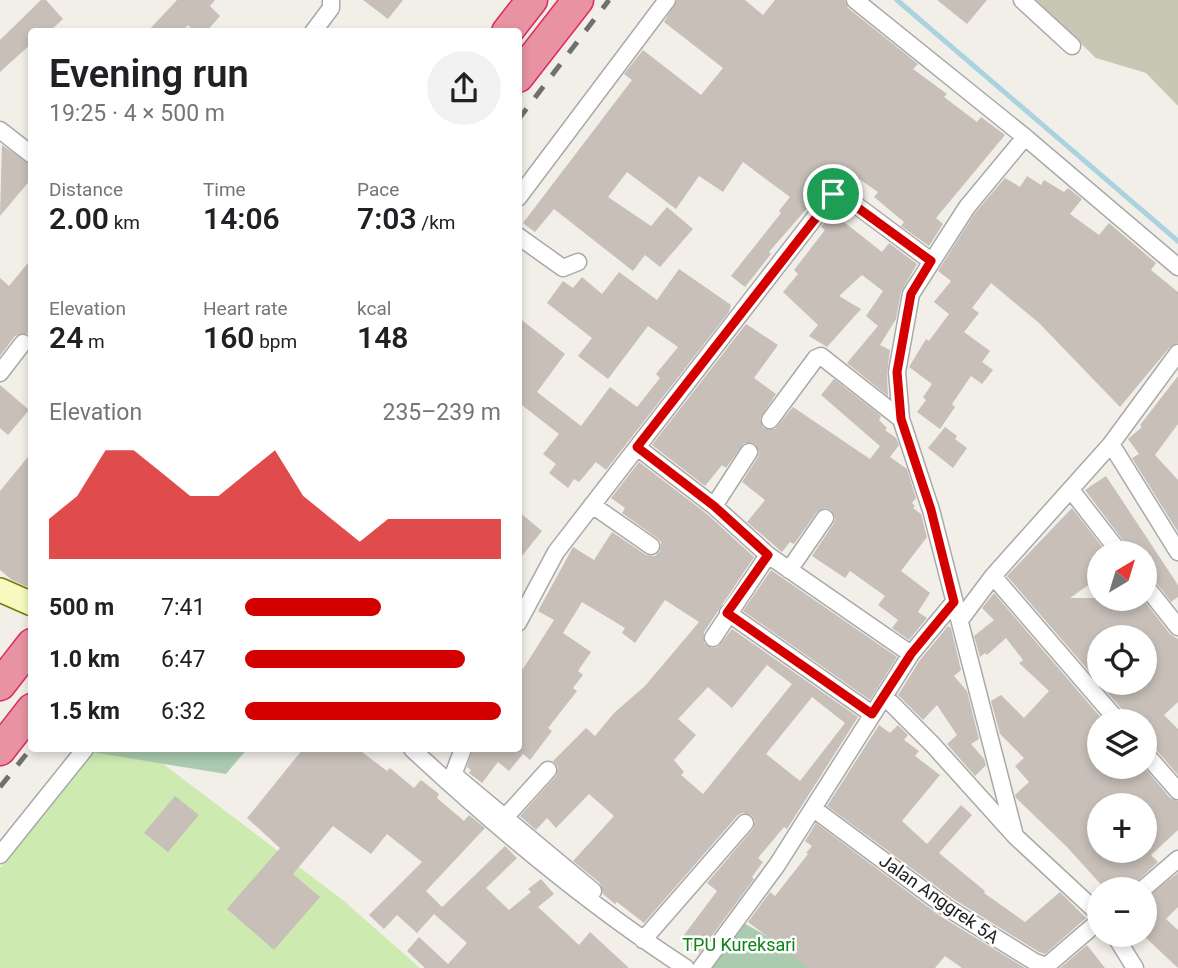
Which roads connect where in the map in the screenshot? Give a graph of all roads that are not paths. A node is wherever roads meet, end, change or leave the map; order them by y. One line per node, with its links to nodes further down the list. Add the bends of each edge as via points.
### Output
1 (331, 0): 7 (street, via 331,8)
2 (532, 0): 8 (highway)
3 (578, 0): 10 (highway)
4 (667, 0): 14 (street)
5 (855, 0): 12 (street)
6 (1022, 0): 9 (street)
7 (316, 28)
8 (510, 28)
9 (1072, 46)
10 (522, 72)
11 (0, 130): 13 (street)
12 (1025, 137): 16 (street, via 967,207); 18 (street)
13 (28, 152)
14 (522, 193)
15 (522, 239): 17 (street, via 563,268)
16 (931, 261): 22 (street, via 911,294 903,326 897,372); 25 (street, via 840,193 833,194)
17 (578, 262)
18 (1178, 267)
19 (23, 343): 21 (street)
20 (1178, 353): 24 (street)
21 (0, 373)
22 (901, 419): 23 (street, via 818,356); 40 (street, via 931,510)
23 (770, 420)
24 (1111, 444): 27 (street); 33 (street)
25 (637, 447): 28 (street); 29 (street)
26 (749, 452): 29 (street)
27 (1071, 491): 31 (street); 36 (street)
28 (592, 505): 32 (street); 42 (street, via 556,552)
29 (714, 506): 34 (street)
30 (825, 518): 35 (street)
31 (1111, 541)
32 (651, 546)
33 (1178, 552)
34 (768, 555): 35 (street); 41 (street)
35 (789, 570): 47 (street)
36 (993, 576): 43 (street); 50 (street)
37 (0, 590): 39 (street)
38 (1157, 600): 44 (street)
39 (28, 602)
40 (954, 602): 43 (street); 47 (street)
41 (727, 613): 45 (street); 52 (street)
42 (522, 616)
43 (960, 620): 65 (street)
44 (1178, 627)
45 (713, 638)
46 (28, 649): 48 (highway)
47 (911, 654): 49 (street)
48 (0, 685)
49 (884, 696): 52 (street); 65 (street)
50 (1108, 709)
51 (28, 714): 53 (highway)
52 (872, 714): 62 (street)
53 (0, 750)
54 (83, 752): 66 (street)
55 (416, 752): 60 (street)
56 (429, 752): 60 (street)
57 (462, 752): 60 (street)
58 (1157, 767): 61 (street)
59 (548, 770): 63 (street)
60 (451, 779): 63 (street)
61 (1178, 791)
62 (814, 809): 70 (street, Jalan Anggrek 5A, via 946,907 1034,962 1050,963); 74 (street)
63 (501, 821): 71 (street, via 561,879)
64 (745, 823): 71 (street)
65 (1015, 836): 69 (street)
66 (0, 855)
67 (1178, 859): 68 (street)
68 (1157, 877)
69 (1087, 903)
70 (1087, 931)
71 (645, 939): 73 (street)
72 (1122, 947): 75 (street)
73 (686, 968)
74 (701, 968)
75 (1135, 968)

